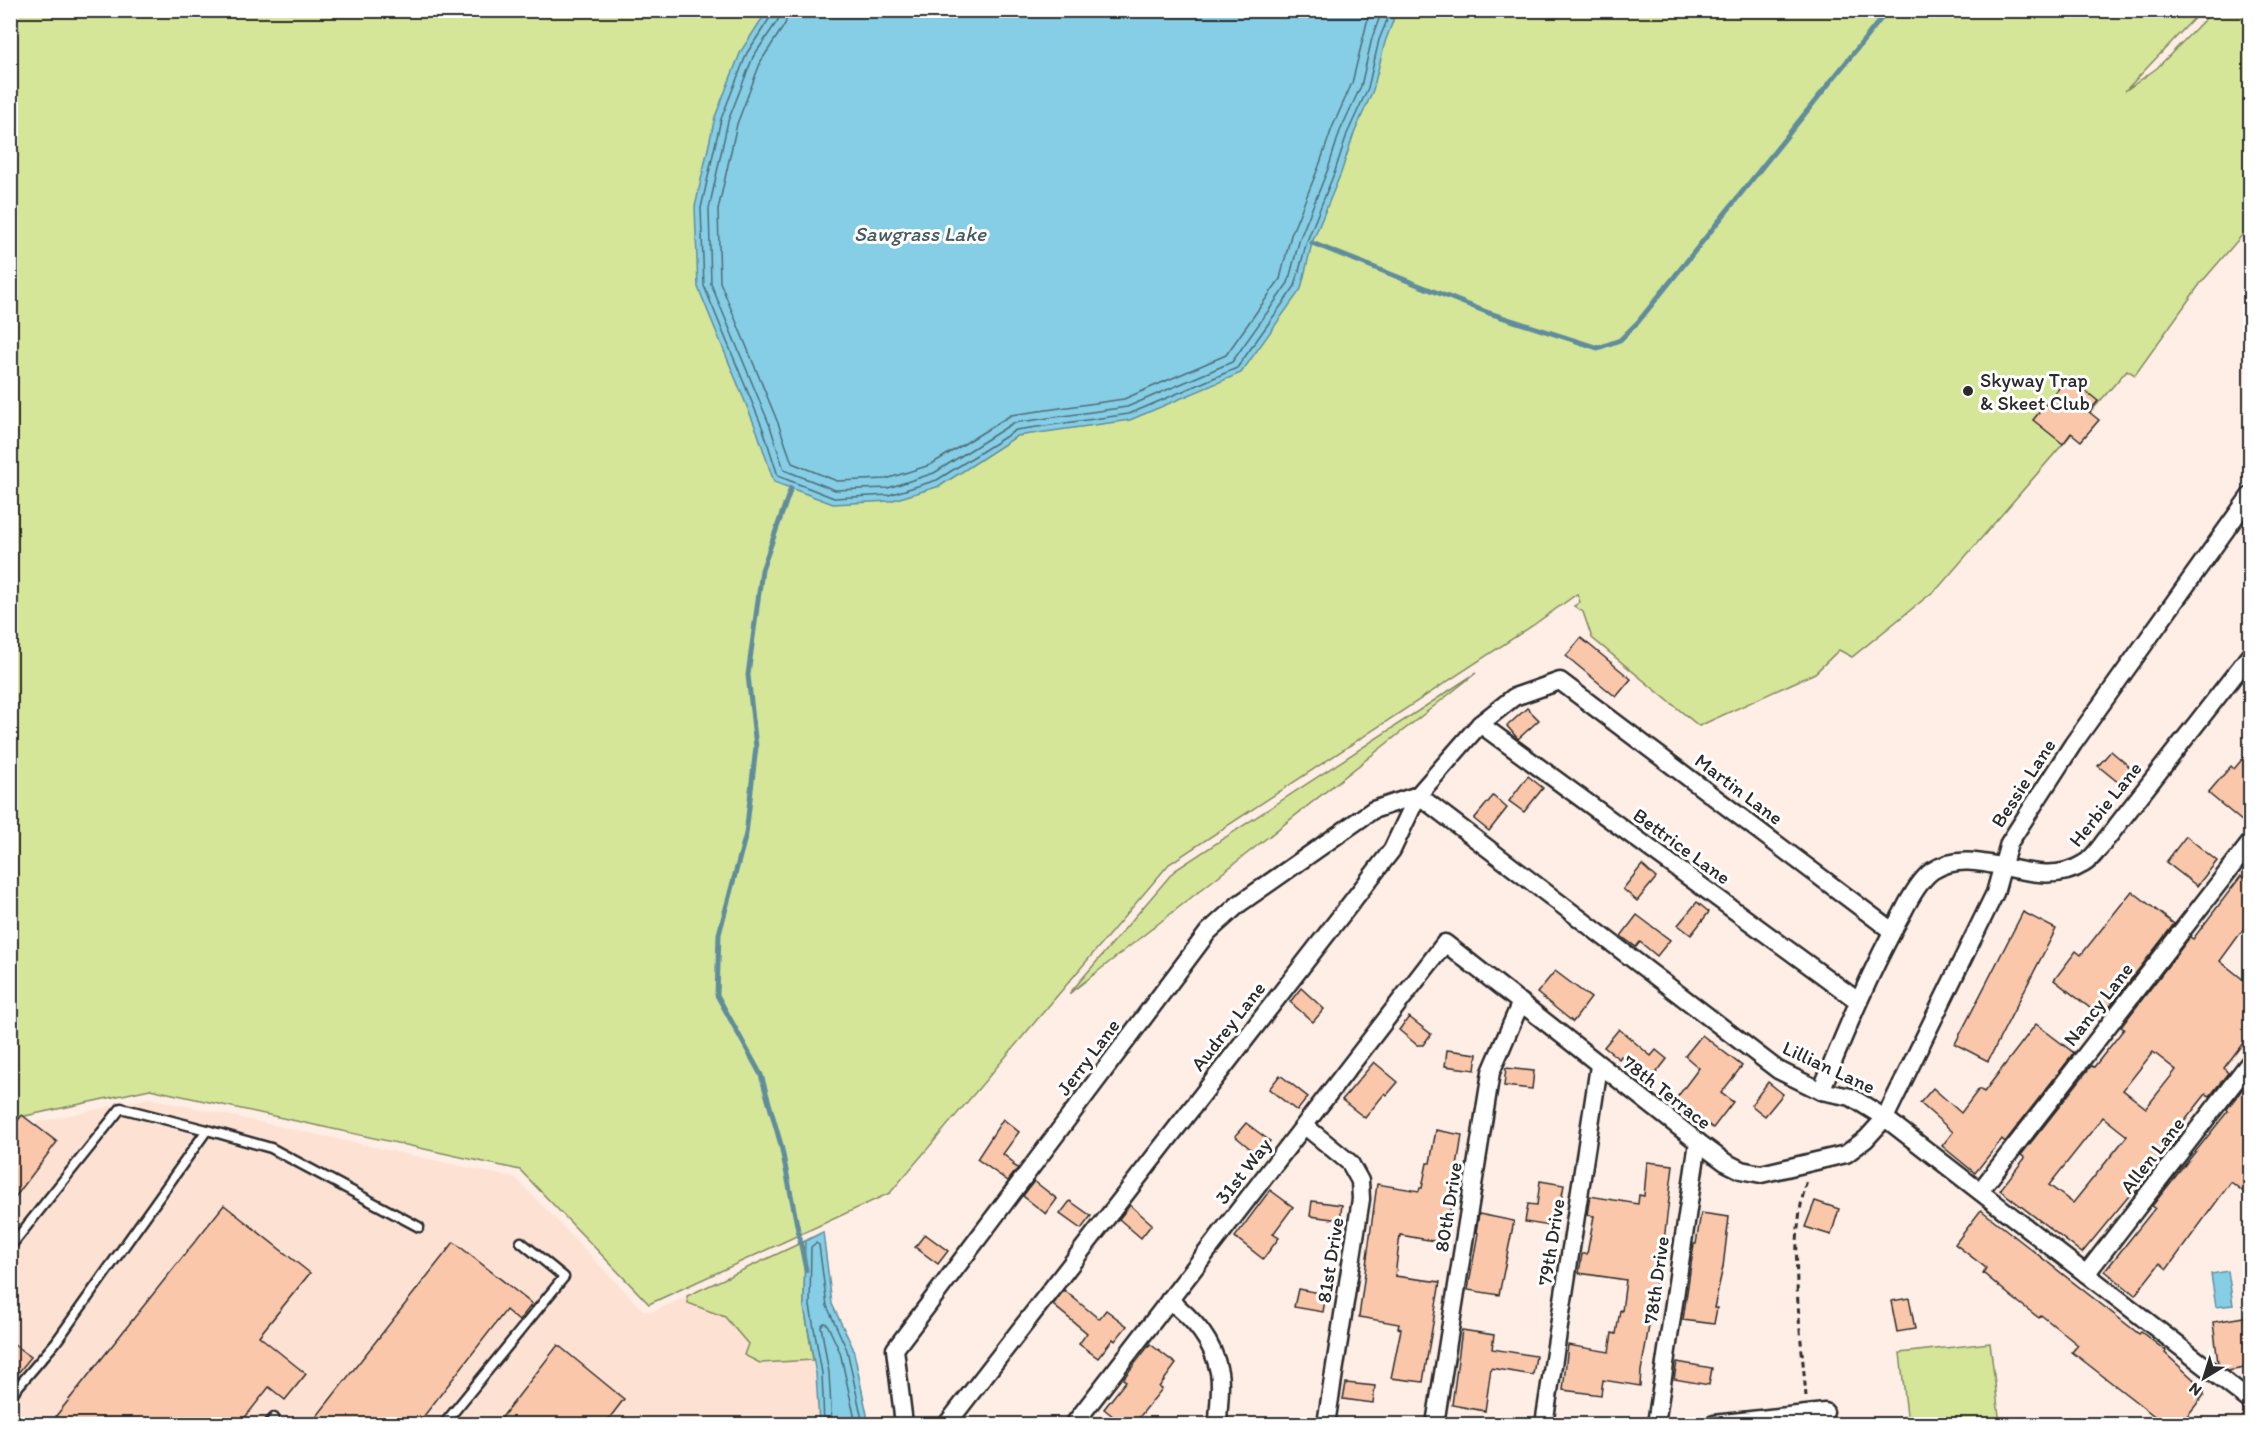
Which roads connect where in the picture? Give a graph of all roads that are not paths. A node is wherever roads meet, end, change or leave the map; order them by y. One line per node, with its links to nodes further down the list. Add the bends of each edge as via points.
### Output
1 (2250, 496): 7 (street, Bessie Lane, via 2073,744 2009,843)
2 (2250, 655): 7 (street, Herbie Lane, via 2085,864 2056,875)
3 (1560, 681): 4 (street, Audrey Lane, via 1514,697); 8 (street, Martin Lane)
4 (1480, 724): 5 (street, Audrey Lane); 10 (street, Bettrice Lane)
5 (1418, 795): 14 (street, Lillian Lane, via 1778,1070); 29 (street, Jerry Lane, via 1373,810 1239,904 1208,932 895,1349); 30 (street, Audrey Lane, via 1392,850)
6 (2250, 843): 19 (street, Nancy Lane)
7 (2002, 866): 8 (street, via 1951,863 1931,872); 15 (street, via 1995,893)
8 (1892, 931): 10 (street)
9 (1445, 943): 11 (street, 78th Terrace); 16 (street, 31st Way)
10 (1858, 1001): 14 (street)
11 (1521, 1002): 13 (street, 78th Terrace); 34 (street, 80th Drive, via 1491,1072)
12 (2250, 1062): 23 (street, Allen Lane)
13 (1599, 1066): 18 (street, 78th Terrace); 35 (street, 79th Drive)
14 (1821, 1091): 15 (street, Lillian Lane, via 1851,1097)
15 (1885, 1118): 18 (street, 78th Terrace, via 1866,1140 1846,1154 1761,1174 1725,1162); 19 (street, Lillian Lane)
16 (1305, 1126): 24 (street, 31st Way); 33 (street, 81st Drive, via 1350,1163 1360,1181 1361,1199)
17 (207, 1130): 20 (lane, via 271,1148); 22 (lane, via 121,1108); 25 (lane, via 56,1342)
18 (1698, 1142): 36 (street, 78th Drive)
19 (1980, 1191): 23 (street, Lillian Lane)
20 (419, 1227)
21 (521, 1242): 28 (lane, via 564,1277)
22 (10, 1247)
23 (2086, 1274): 26 (street, Lillian Lane)
24 (1169, 1300): 31 (street, 31st Way); 32 (street, via 1191,1317 1210,1345 1219,1374)
25 (10, 1396)
26 (2250, 1401)
27 (1825, 1412): 37 (street)
28 (444, 1425)
29 (904, 1425)
30 (947, 1425)
31 (1074, 1425)
32 (1218, 1425)
33 (1326, 1425)
34 (1435, 1425)
35 (1544, 1425)
36 (1656, 1425)
37 (1714, 1425)

